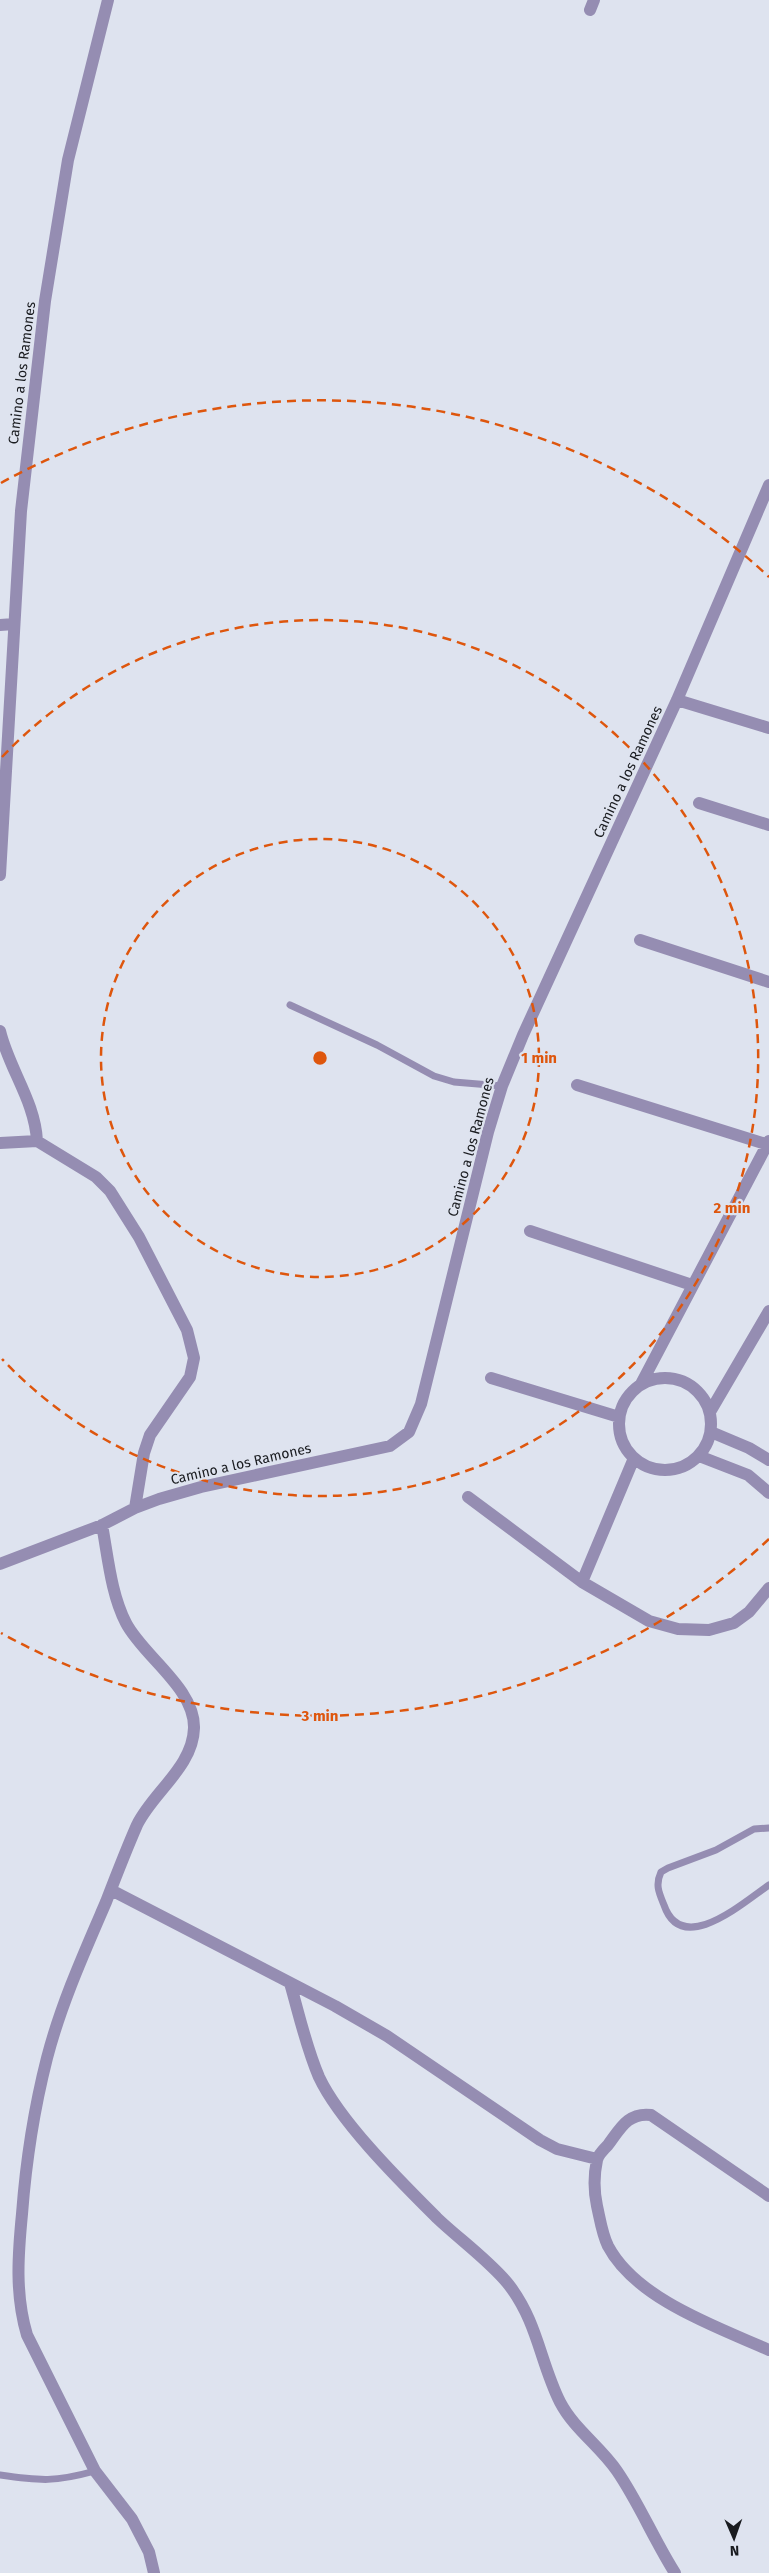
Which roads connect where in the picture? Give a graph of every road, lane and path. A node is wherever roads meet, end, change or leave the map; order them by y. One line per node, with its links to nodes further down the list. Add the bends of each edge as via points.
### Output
1 (108, 0): 3 (street, Camino a los Ramones, via 58,213 21,511)
2 (769, 485): 5 (street, Camino a los Ramones)
3 (14, 624): 4 (street); 9 (street, Camino a los Ramones)
4 (0, 625)
5 (677, 700): 6 (street); 15 (street, Camino a los Ramones)
6 (769, 728)
7 (699, 803): 8 (street)
8 (769, 825)
9 (0, 875)
10 (640, 940): 11 (street)
11 (769, 982)
12 (290, 1005): 15 (lane, via 377,1045 434,1076 454,1082)
13 (0, 1031): 16 (street, via 35,1117)
14 (577, 1085): 18 (street)
15 (502, 1086): 32 (street, Camino a los Ramones, via 421,1404 409,1432 390,1446 201,1487)
16 (38, 1141): 17 (street); 32 (street, via 96,1177 123,1208 169,1292 193,1349 194,1368 190,1377 150,1435)
17 (0, 1143)
18 (768, 1144): 20 (street)
19 (530, 1231): 20 (street)
20 (692, 1285): 23 (street)
21 (769, 1311): 24 (street)
22 (490, 1378): 25 (street)
23 (641, 1384): 24 (street, via 662,1377 683,1381 700,1393); 25 (street, via 627,1398)
24 (710, 1412): 26 (street)
25 (619, 1417): 28 (street, via 625,1446)
26 (711, 1432): 27 (street); 29 (street, via 750,1448)
27 (699, 1456): 28 (street, via 684,1466 667,1470 650,1467); 30 (street, via 748,1475)
28 (634, 1458): 35 (street)
29 (769, 1460)
30 (769, 1493)
31 (468, 1497): 35 (street)
32 (135, 1508): 33 (street, Camino a los Ramones)
33 (102, 1525): 34 (street, Camino a los Ramones); 39 (street, via 118,1603 126,1624 179,1689 190,1708 194,1727 184,1761 138,1823)
34 (0, 1564)
35 (582, 1582): 36 (street, via 649,1621 678,1629 709,1630 734,1623 749,1612)
36 (769, 1588)
37 (769, 1828): 38 (lane, via 754,1829 716,1850 668,1868 661,1872 657,1887 673,1920 693,1927 715,1922)
38 (769, 1885)
39 (111, 1890): 40 (street); 44 (street, via 76,1972 47,2058 26,2170 18,2254 19,2293 27,2335)
40 (290, 1983): 41 (street, via 387,2036 540,2140 558,2149); 47 (street, via 308,2048 329,2094 366,2143 437,2218 507,2283 537,2335 560,2402 570,2420 617,2470)
41 (597, 2159): 42 (street, via 626,2121 634,2116 651,2116); 43 (street, via 595,2195 600,2223 608,2246 623,2268 658,2296)
42 (769, 2196)
43 (769, 2350)
44 (96, 2470): 45 (lane, via 63,2480); 46 (street, via 132,2519)
45 (0, 2474)
46 (154, 2573)
47 (675, 2573)

